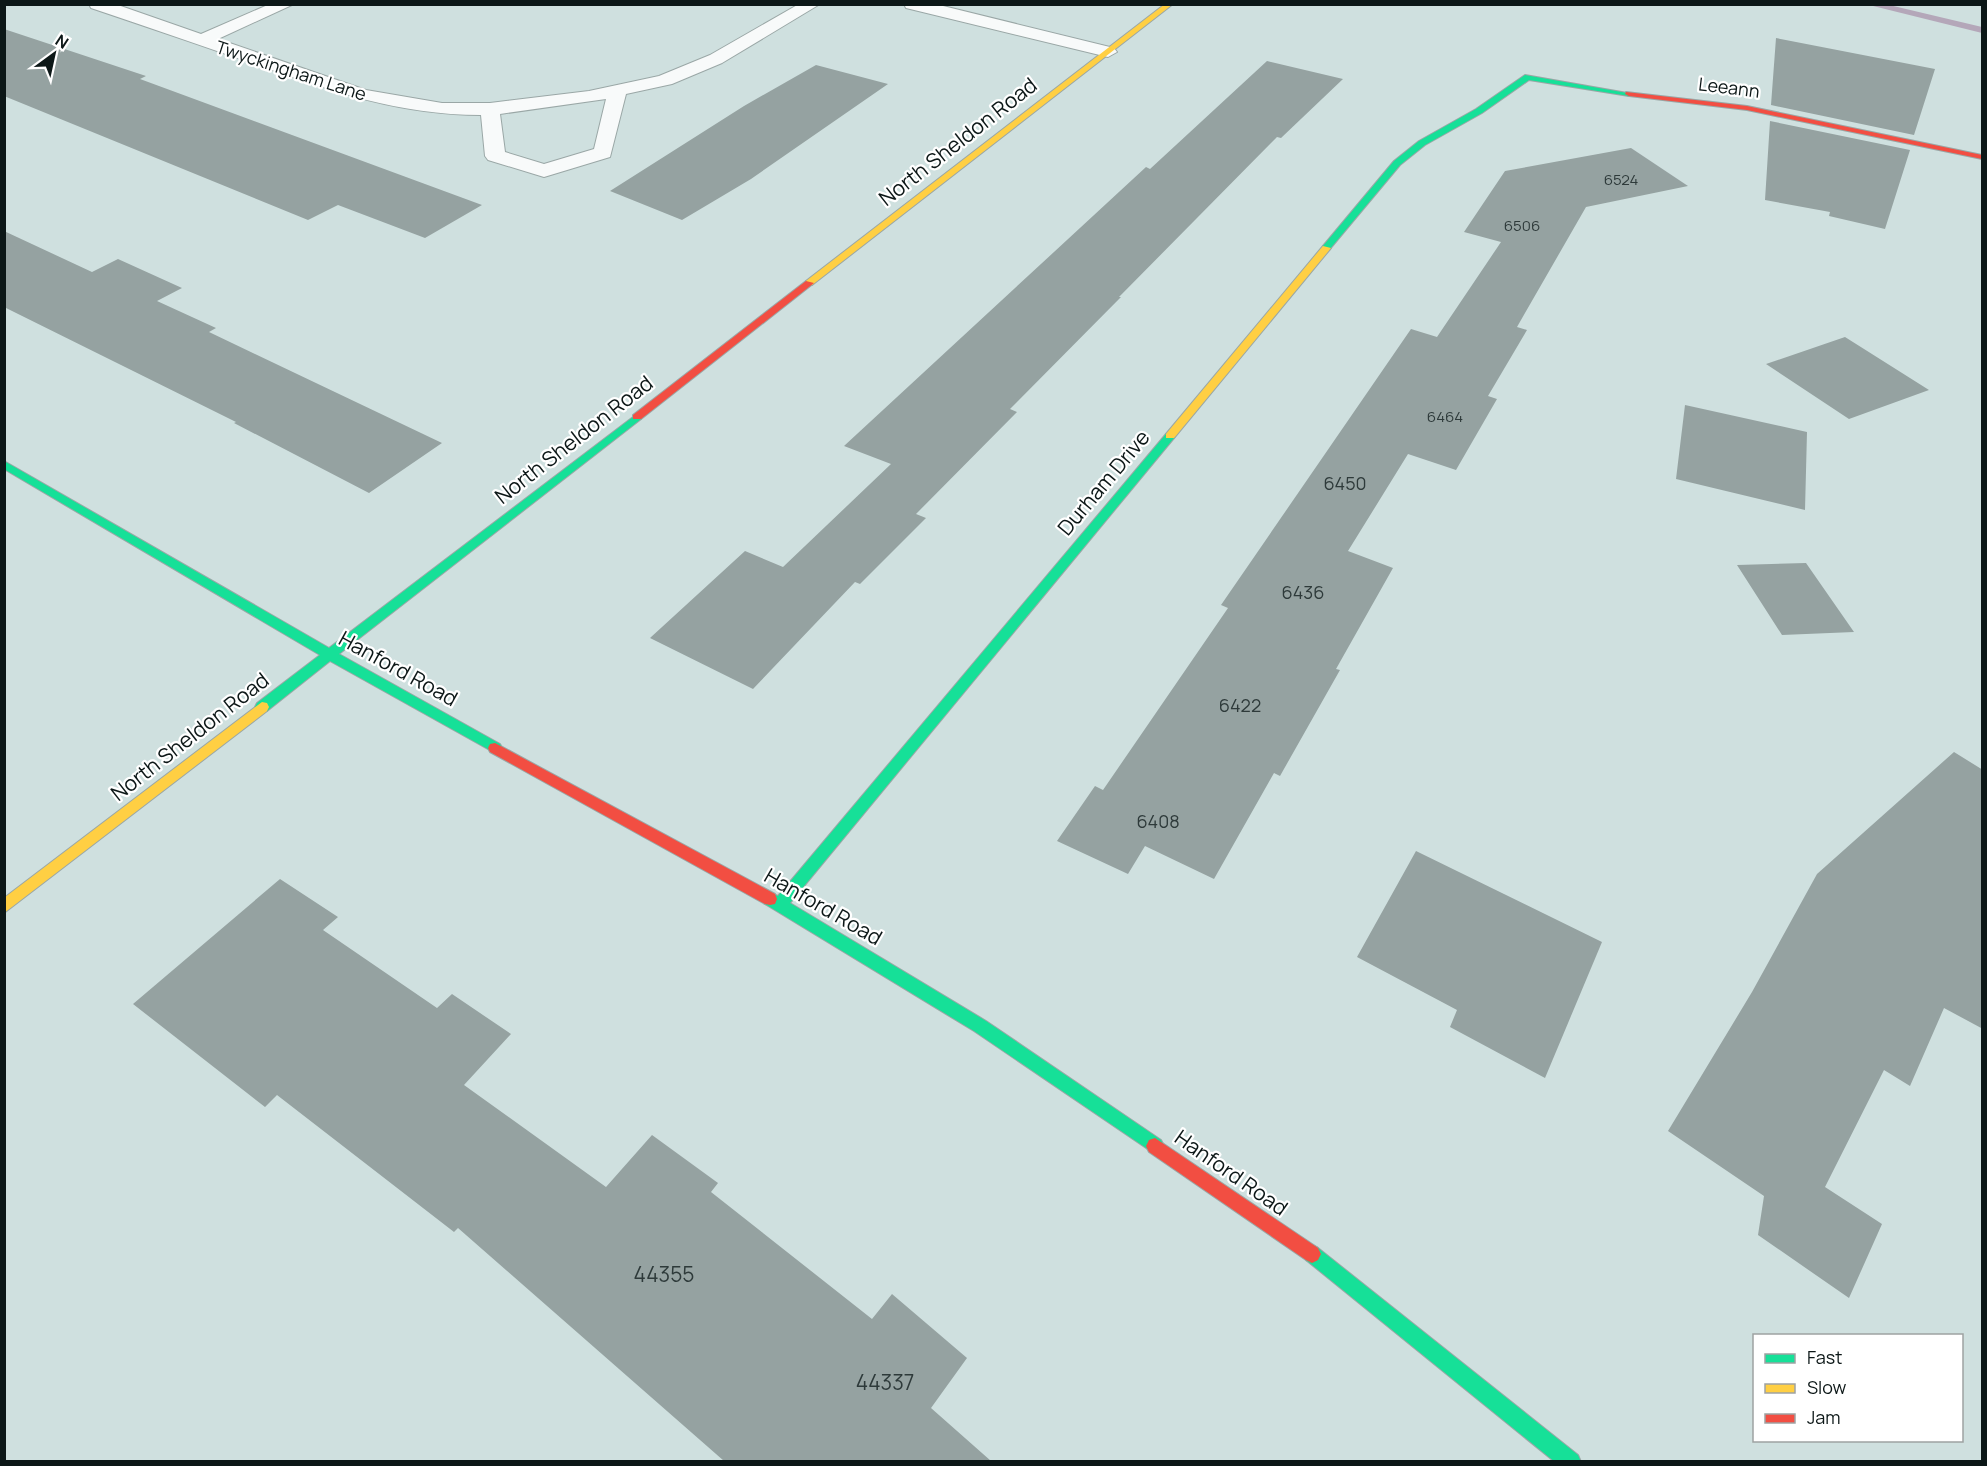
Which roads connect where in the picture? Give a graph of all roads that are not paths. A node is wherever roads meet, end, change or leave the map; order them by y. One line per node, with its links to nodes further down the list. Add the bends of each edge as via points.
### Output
1 (97, 4): 6 (street, Twyckingham Lane)
2 (286, 4): 6 (street)
3 (812, 4): 8 (street, Twyckingham Lane, via 716,59 665,80)
4 (912, 4): 7 (street)
5 (1170, 4): 7 (street, North Sheldon Road)
6 (199, 40): 9 (street, Twyckingham Lane, via 362,95 442,109)
7 (1108, 52): 13 (street, North Sheldon Road)
8 (617, 91): 9 (street, Twyckingham Lane); 9 (street, via 603,153 544,171 495,156)
9 (490, 110)
10 (1479, 111): 11 (street, Leeann, via 1528,77 1652,98 1758,110); 14 (street, Durham Drive, via 1422,143 1397,163)
11 (1983, 157)
12 (4, 464): 13 (street, Hanford Road)
13 (330, 656): 14 (street, Hanford Road); 15 (street, North Sheldon Road)
14 (780, 905): 16 (street, Hanford Road, via 980,1026 1312,1254)
15 (4, 908)
16 (1571, 1461)

